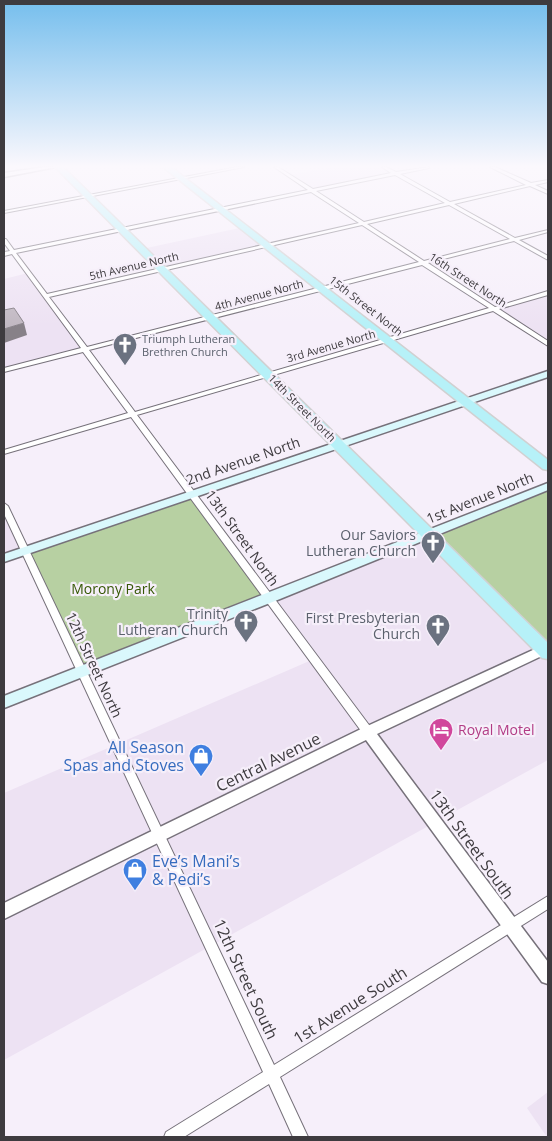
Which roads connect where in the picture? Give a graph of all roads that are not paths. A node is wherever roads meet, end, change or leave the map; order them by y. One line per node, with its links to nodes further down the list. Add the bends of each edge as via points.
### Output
1 (113, 220): 8 (main road, 14th Street North)
2 (169, 220): 8 (street)
3 (236, 220): 12 (main road, 15th Street North)
4 (357, 220): 7 (street, 16th Street North)
5 (380, 220): 7 (street, 5th Avenue North)
6 (481, 220): 10 (street)
7 (363, 224): 12 (street, 5th Avenue North); 16 (street, 16th Street North)
8 (123, 230): 13 (street); 17 (main road, 14th Street North)
9 (548, 231): 10 (street, 4th Avenue North)
10 (515, 239): 15 (street); 16 (street, 4th Avenue North)
11 (4, 240): 13 (street, 13th Street North)
12 (268, 245): 17 (street, 5th Avenue North); 18 (main road, 15th Street North)
13 (13, 252): 14 (street); 20 (street, 13th Street North)
14 (4, 254)
15 (548, 258)
16 (423, 262): 18 (street, 4th Avenue North); 21 (street, 16th Street North)
17 (162, 270): 20 (street, 5th Avenue North); 22 (main road, 14th Street North)
18 (323, 288): 22 (street, 4th Avenue North); 23 (main road, 15th Street North)
19 (548, 293): 21 (street, 3rd Avenue North)
20 (46, 296): 25 (street, 13th Street North)
21 (494, 309): 23 (street, 3rd Avenue North); 24 (street, 16th Street North)
22 (211, 317): 25 (street, 4th Avenue North); 27 (main road, 14th Street North)
23 (389, 339): 27 (street, 3rd Avenue North); 29 (main road, 15th Street North)
24 (548, 344)
25 (85, 350): 26 (street, 4th Avenue North); 30 (street, 13th Street North)
26 (4, 370)
27 (269, 374): 30 (street, 3rd Avenue North); 31 (main road, 14th Street North)
28 (548, 374): 29 (main road, 2nd Avenue North)
29 (467, 402): 31 (main road, 2nd Avenue North); 33 (main road, 15th Street North)
30 (134, 413): 32 (street, 3rd Avenue North); 35 (street, 13th Street North)
31 (339, 445): 35 (main road, 2nd Avenue North); 37 (main road, 14th Street North)
32 (4, 452)
33 (548, 466)
34 (548, 486): 37 (main road, 1st Avenue North)
35 (193, 494): 38 (main road, 2nd Avenue North); 40 (street, 13th Street North)
36 (4, 506): 38 (street, 12th Street North)
37 (429, 534): 40 (main road, 1st Avenue North); 41 (main road, 14th Street North)
38 (24, 551): 39 (main road, 2nd Avenue North); 42 (street, 12th Street North)
39 (4, 558)
40 (270, 598): 42 (main road, 1st Avenue North); 44 (street, 13th Street North)
41 (547, 650): 44 (street, Central Avenue)
42 (81, 671): 43 (main road, 1st Avenue North); 45 (street, 12th Street North)
43 (4, 702)
44 (368, 732): 45 (street, Central Avenue); 48 (street, 13th Street South)
45 (160, 835): 47 (street, Central Avenue); 50 (street, 12th Street South)
46 (548, 902): 48 (street, 1st Avenue South)
47 (4, 911)
48 (510, 925): 49 (street, 13th Street South); 50 (street, 1st Avenue South)
49 (548, 976)
50 (271, 1076): 51 (street, 1st Avenue South); 52 (street, 12th Street South)
51 (171, 1137)
52 (300, 1137)

